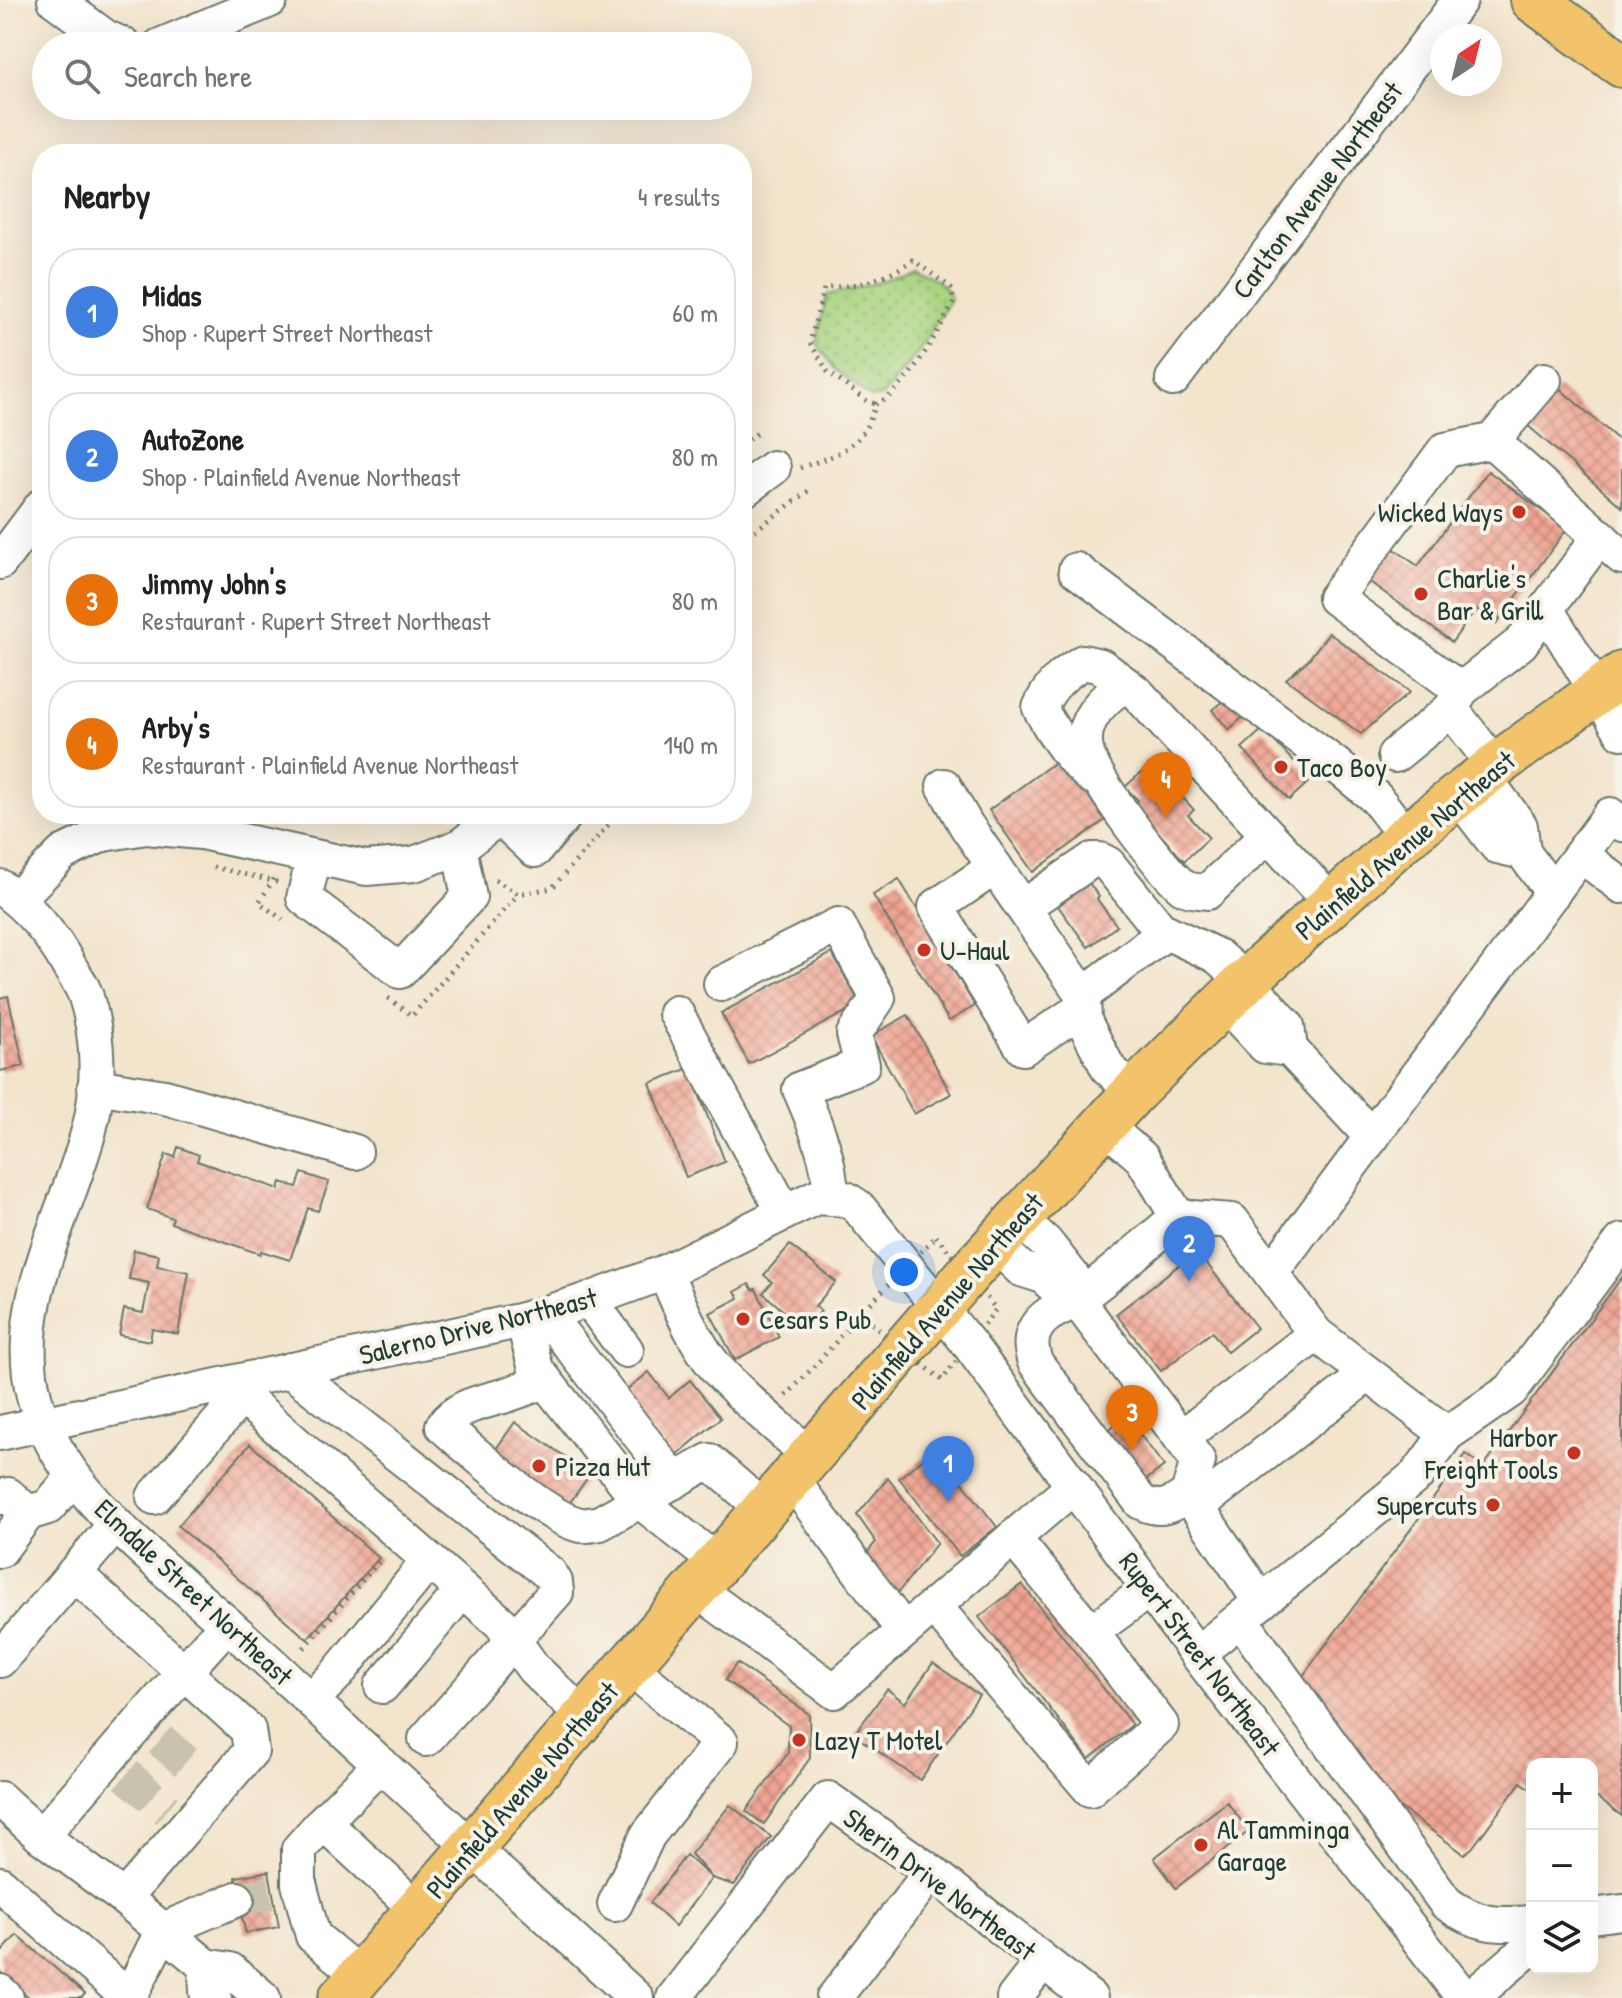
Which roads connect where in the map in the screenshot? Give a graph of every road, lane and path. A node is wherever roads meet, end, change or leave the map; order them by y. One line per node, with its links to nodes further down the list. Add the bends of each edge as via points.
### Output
1 (55, 0): 5 (street)
2 (270, 0): 6 (street)
3 (1460, 0): 8 (street, Carlton Avenue Northeast)
4 (1533, 0): 7 (main road)
5 (98, 32)
6 (193, 32)
7 (1622, 65)
8 (1173, 379)
9 (1544, 380): 13 (street)
10 (876, 404): 10 (path, via 887,400 925,353 954,302 951,288 913,260 875,280 824,288 810,342 828,372); 14 (path, via 864,432 848,449 794,470)
11 (759, 432): 12 (path)
12 (752, 437)
13 (1492, 441): 19 (street); 25 (street, via 1445,450 1335,598)
14 (773, 468): 15 (street)
15 (752, 484)
16 (811, 489): 18 (path)
17 (32, 519): 20 (street)
18 (752, 533)
19 (1611, 546): 22 (street)
20 (0, 562)
21 (1076, 570): 38 (street, via 1336,765 1376,798)
22 (1546, 609): 23 (street); 25 (street, via 1521,643)
23 (1610, 683): 26 (street); 28 (main road, Plainfield Avenue Northeast)
24 (1125, 684): 30 (street, via 1098,706 1087,726 1086,750); 30 (street, via 1101,666 1083,662 1047,691 1040,708 1077,765); 37 (street)
25 (1456, 700): 27 (street); 28 (street)
26 (1622, 732)
27 (1395, 755)
28 (1479, 780): 38 (main road, Plainfield Avenue Northeast); 45 (street, via 1520,826 1523,852)
29 (944, 786): 42 (street)
30 (1107, 789): 37 (street, via 1143,842 1185,889 1207,892)
31 (196, 824): 44 (street, via 103,834 63,853)
32 (215, 824): 41 (street)
33 (491, 824): 39 (street)
34 (510, 824): 35 (street, via 535,850)
35 (557, 824)
36 (1622, 824): 40 (street, via 1610,815)
37 (1268, 835): 46 (street)
38 (1406, 837): 46 (main road, Plainfield Avenue Northeast)
39 (459, 847): 41 (street, via 414,864 366,868); 41 (street, via 469,897 400,971 304,898)
40 (1581, 855): 43 (street); 45 (street)
41 (314, 858)
42 (995, 867): 47 (street); 51 (street, via 936,907 1023,1048)
43 (1622, 886)
44 (8, 893): 53 (street, Elmdale Street Northeast, via 60,948 86,995 95,1044)
45 (1553, 893): 56 (street)
46 (1332, 904): 50 (main road, Plainfield Avenue Northeast)
47 (1023, 907): 48 (street, via 1080,867 1100,860); 51 (street)
48 (1166, 932): 50 (street, via 1217,956); 51 (street)
49 (721, 984): 58 (street, via 838,925 878,998 854,1034 862,1065 800,1089 831,1173)
50 (1235, 991): 54 (main road, Plainfield Avenue Northeast); 56 (street, via 1287,1026 1290,1049)
51 (1083, 1002): 54 (street, via 1084,1021 1108,1068)
52 (676, 1013): 59 (street)
53 (95, 1086): 57 (street, via 165,1097); 75 (street, Elmdale Street Northeast, via 90,1128 35,1290 27,1358)
54 (1134, 1092): 55 (main road, Plainfield Avenue Northeast)
55 (1103, 1124): 60 (street, via 1142,1158); 61 (main road, Plainfield Avenue Northeast)
56 (1372, 1137): 64 (street)
57 (355, 1152)
58 (831, 1196): 59 (street, Salerno Drive Northeast); 67 (street, via 846,1199 868,1217)
59 (784, 1212): 63 (street, Salerno Drive Northeast)
60 (1178, 1217): 64 (street, via 1232,1221); 65 (street)
61 (1007, 1231): 65 (street, via 1046,1243 1072,1276); 67 (main road, Plainfield Avenue Northeast)
62 (1622, 1241): 77 (street, via 1511,1390)
63 (665, 1272): 66 (street, Salerno Drive Northeast); 81 (street, via 715,1367 759,1411)
64 (1271, 1273): 69 (street)
65 (1076, 1299): 78 (street); 84 (street, via 1038,1325 1031,1348 1035,1362 1141,1502 1163,1509)
66 (589, 1300): 68 (street, Salerno Drive Northeast); 70 (street)
67 (940, 1307): 81 (main road, Plainfield Avenue Northeast); 82 (street, Rupert Street Northeast)
68 (535, 1317): 71 (street, Salerno Drive Northeast); 73 (street, via 536,1369); 80 (street)
69 (1316, 1334): 72 (street); 78 (street)
70 (626, 1350)
71 (290, 1370): 74 (street, Salerno Drive Northeast); 101 (street, via 549,1573 556,1592)
72 (1368, 1374): 77 (street); 84 (street)
73 (545, 1381): 85 (street); 85 (street, via 465,1406 443,1426 558,1516 582,1526 600,1523)
74 (235, 1390): 75 (street, Salerno Drive Northeast); 83 (street); 91 (street)
75 (43, 1424): 76 (street, Salerno Drive Northeast); 79 (street, Elmdale Street Northeast)
76 (0, 1433)
77 (1447, 1434): 97 (street, via 1417,1475)
78 (1181, 1438): 84 (street, via 1198,1461)
79 (73, 1477): 86 (street, via 48,1507); 87 (street, Elmdale Street Northeast)
80 (675, 1481): 81 (street, via 709,1461); 85 (street)
81 (789, 1482): 93 (main road, Plainfield Avenue Northeast); 99 (street)
82 (1074, 1486): 88 (street); 94 (street, Rupert Street Northeast)
83 (154, 1497)
84 (1192, 1500): 97 (street)
85 (640, 1501): 93 (street)
86 (14, 1505): 89 (street)
87 (115, 1525): 92 (street); 98 (street, Elmdale Street Northeast)
88 (1013, 1538): 96 (street); 100 (street)
89 (0, 1550)
90 (382, 1558): 102 (path)
91 (429, 1561): 95 (street); 108 (street)
92 (74, 1573): 104 (street); 106 (street)
93 (707, 1576): 99 (street, via 834,1691); 105 (main road, Plainfield Avenue Northeast)
94 (1150, 1589): 100 (street); 103 (street, Rupert Street Northeast)
95 (463, 1590): 101 (street); 107 (street)
96 (935, 1607): 99 (street); 100 (street, via 1090,1789 1161,1725)
97 (1250, 1611): 103 (street); 124 (street, via 1446,1903 1485,1923)
98 (227, 1624): 106 (street); 108 (street, Elmdale Street Northeast)
99 (904, 1631)
100 (1091, 1632)
101 (515, 1640): 109 (street, via 534,1669); 110 (street)
102 (304, 1648)
103 (1197, 1654): 139 (street, Rupert Street Northeast)
104 (0, 1660)
105 (628, 1666): 109 (main road, Plainfield Avenue Northeast); 120 (street, via 721,1742 648,1835)
106 (184, 1672): 114 (street, via 150,1732); 118 (street, via 248,1730 251,1751 209,1780)
107 (382, 1686)
108 (311, 1700): 111 (street, Elmdale Street Northeast)
109 (584, 1717): 115 (main road, Plainfield Avenue Northeast)
110 (426, 1739)
111 (381, 1764): 113 (street); 115 (street, Elmdale Street Northeast)
112 (0, 1799): 114 (street)
113 (323, 1822): 121 (street); 129 (street, via 299,1849 286,1888)
114 (41, 1836): 118 (street)
115 (471, 1848): 121 (main road, Plainfield Avenue Northeast); 134 (street, Elmdale Street Northeast)
116 (931, 1872): 127 (street, Sherin Drive Northeast); 135 (street, Sherin Drive Northeast, via 828,1799); 136 (street)
117 (0, 1884): 132 (street)
118 (124, 1898): 125 (street)
119 (237, 1899): 125 (street)
120 (615, 1904)
121 (418, 1910): 129 (main road, Plainfield Avenue Northeast)
122 (1622, 1912): 123 (street)
123 (1598, 1915)
124 (1526, 1924)
125 (163, 1930): 128 (street); 132 (street)
126 (1526, 1951): 140 (street)
127 (1042, 1962): 137 (street); 138 (street, Sherin Drive Northeast)
128 (210, 1982): 133 (street, via 230,1970)
129 (351, 1987)
130 (0, 1992): 131 (street)
131 (6, 1998)
132 (129, 1998)
133 (263, 1998)
134 (636, 1998)
135 (674, 1998)
136 (834, 1998)
137 (1014, 1998)
138 (1090, 1998)
139 (1464, 1998)
140 (1471, 1998)

